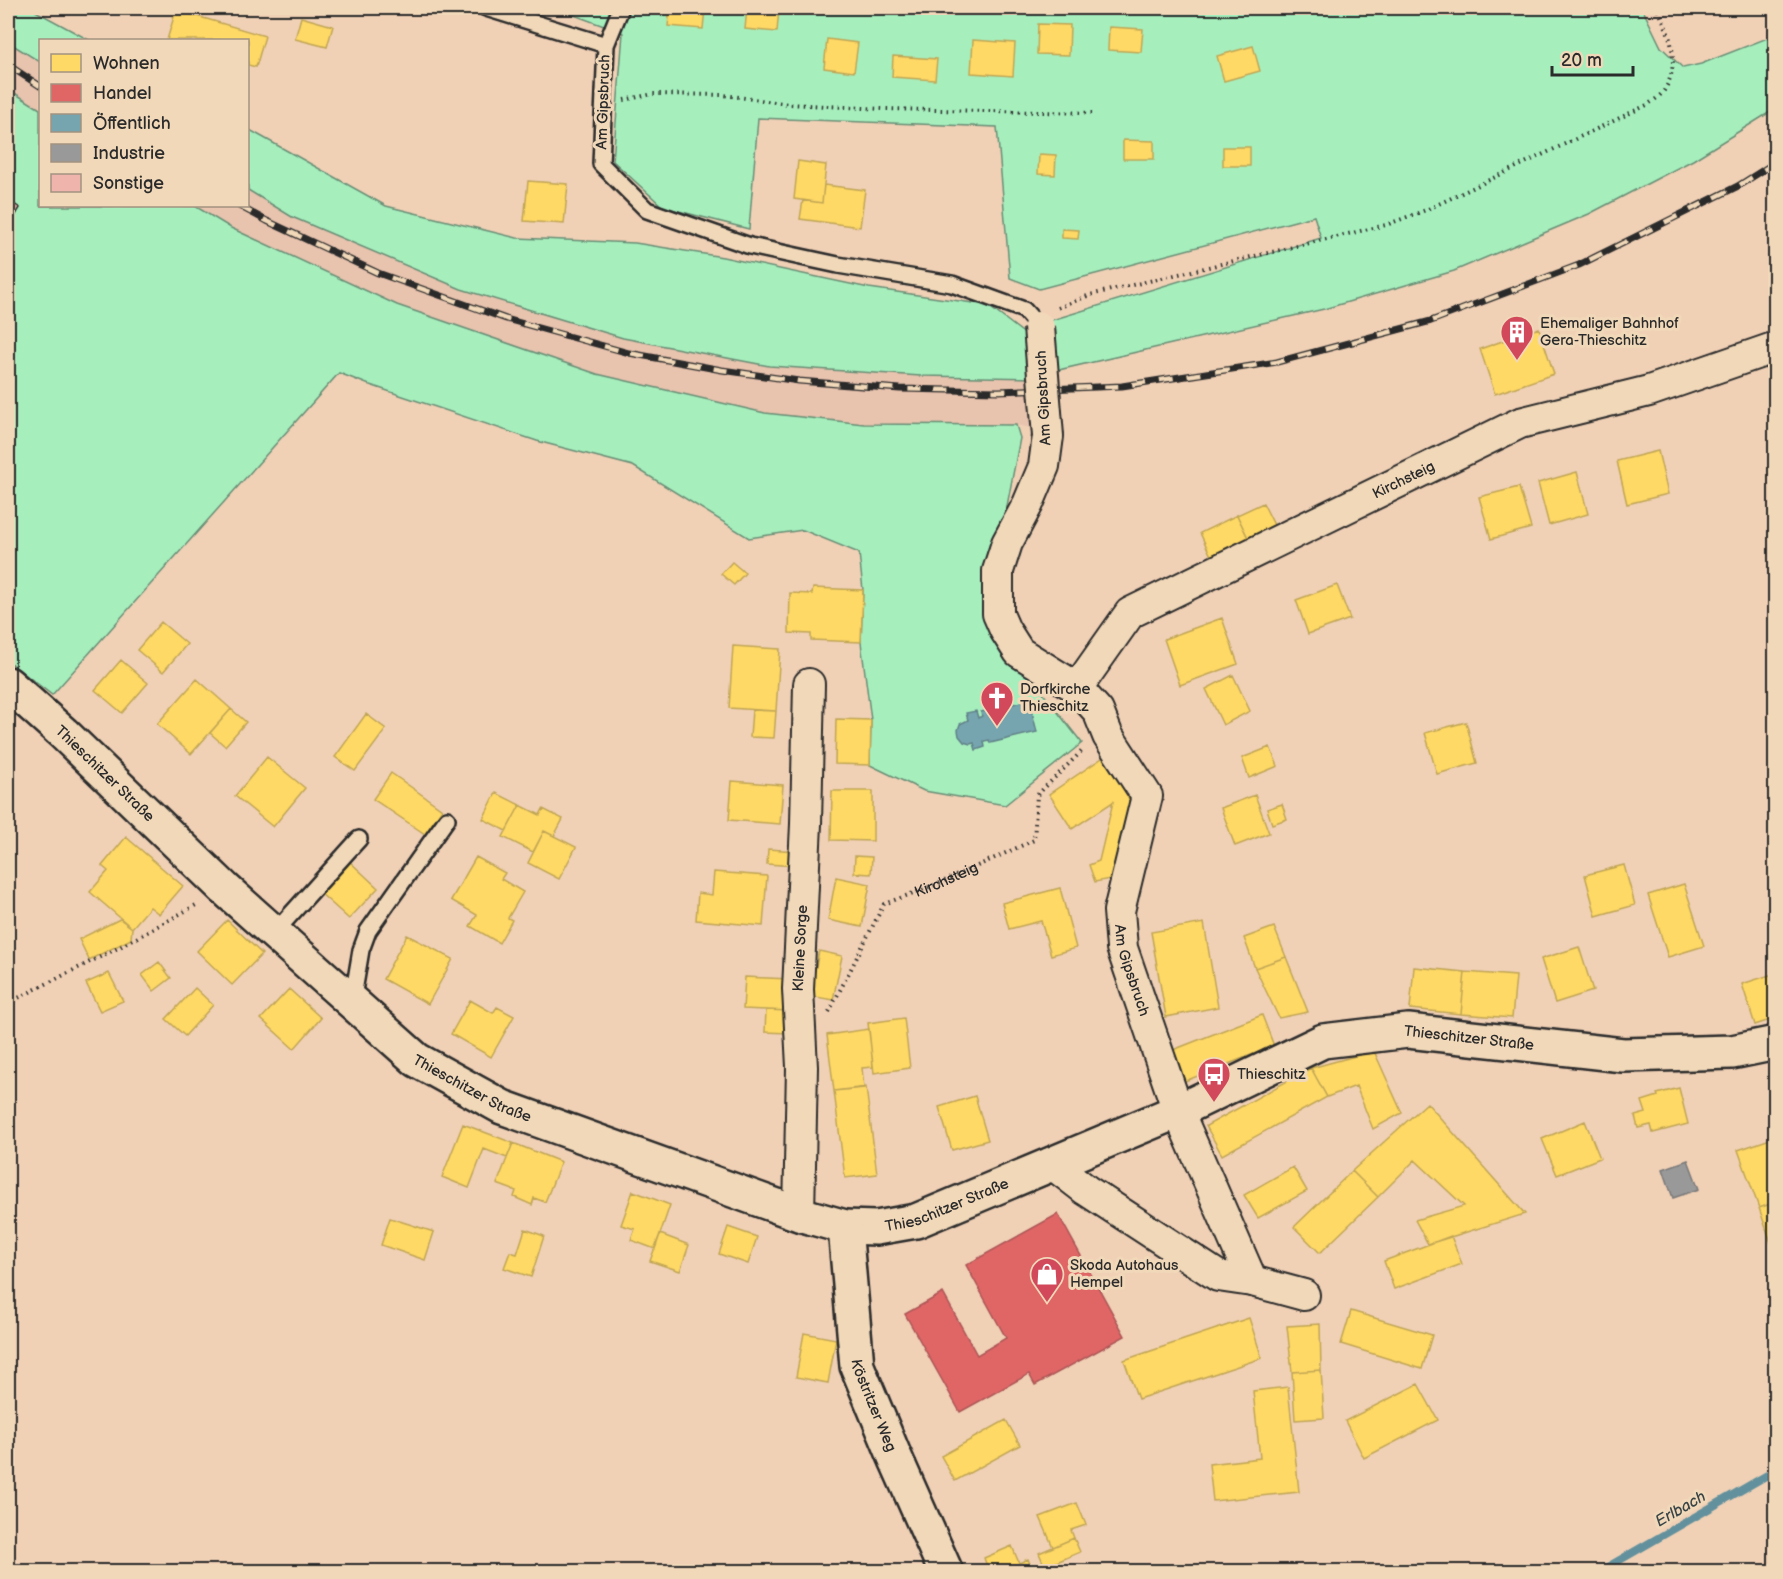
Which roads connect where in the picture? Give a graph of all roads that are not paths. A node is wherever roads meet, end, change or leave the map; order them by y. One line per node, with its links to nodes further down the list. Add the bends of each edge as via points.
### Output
1 (486, 8): 3 (lane, Am Gipsbruch)
2 (621, 8): 3 (lane)
3 (606, 45): 4 (lane, Am Gipsbruch, via 601,164 647,210 750,246 952,284 1024,310)
4 (1036, 324): 8 (street, Am Gipsbruch, bridge, via 1048,436 1044,466 1007,543 998,572 998,615 1019,652)
5 (1776, 347): 8 (street, Kirchsteig, via 1649,392 1520,423 1140,608 1130,613)
6 (8, 684): 11 (main road, Thieschitzer Straße)
7 (809, 684): 16 (street, Kleine Sorge, via 798,989 802,1067)
8 (1077, 688): 14 (street, Am Gipsbruch, via 1098,711 1108,736 1147,796 1119,911 1122,948)
9 (447, 819): 12 (lane, via 368,931)
10 (359, 839): 11 (lane)
11 (274, 933): 12 (main road, Thieschitzer Straße)
12 (352, 1003): 16 (main road, Thieschitzer Straße, via 417,1060 502,1107)
13 (1776, 1043): 14 (main road, Thieschitzer Straße, via 1732,1052 1623,1055 1408,1031 1323,1041)
14 (1178, 1111): 15 (main road, Thieschitzer Straße); 18 (street)
15 (1052, 1163): 17 (main road, Thieschitzer Straße, via 916,1221 876,1228); 18 (street, via 1086,1190 1218,1276)
16 (799, 1214): 17 (main road, Thieschitzer Straße)
17 (845, 1227): 20 (main road, Köstritzer Weg, via 857,1366)
18 (1252, 1281): 19 (street)
19 (1304, 1295)
20 (946, 1572)

